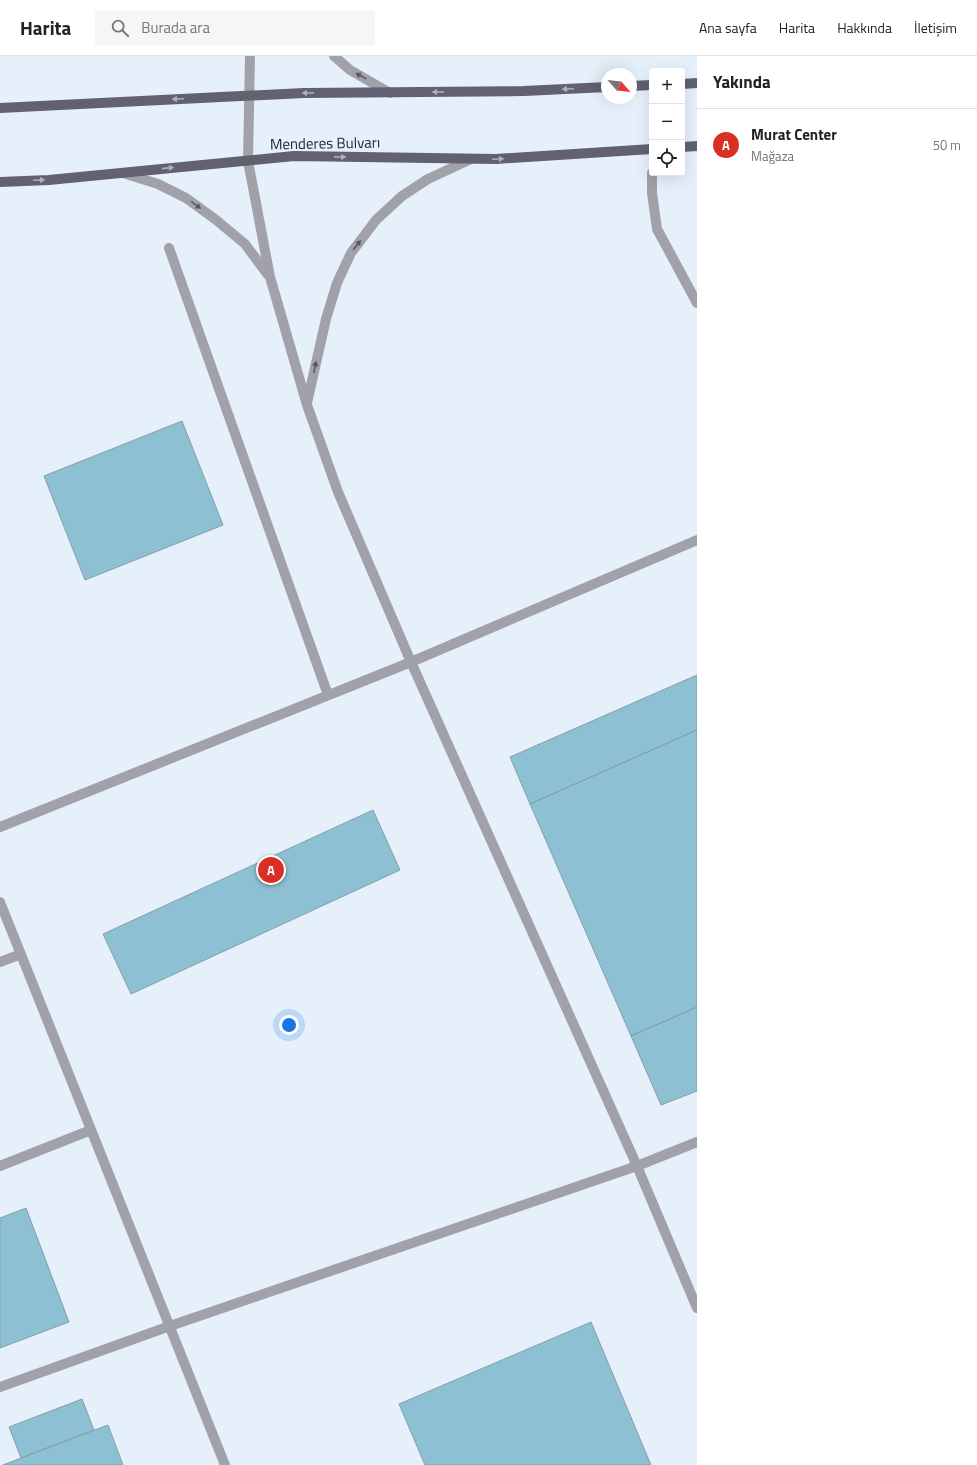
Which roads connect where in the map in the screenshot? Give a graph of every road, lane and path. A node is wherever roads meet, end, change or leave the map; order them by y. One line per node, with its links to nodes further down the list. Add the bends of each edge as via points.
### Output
1 (250, 56): 9 (street)
2 (334, 56): 8 (street, one-way to 2, via 350,70)
3 (697, 83): 4 (main road)
4 (685, 84)
5 (649, 85): 6 (main road)
6 (637, 86)
7 (601, 87): 8 (main road, one-way to 8)
8 (390, 93): 9 (main road, one-way to 9)
9 (249, 96): 10 (main road, one-way to 10); 15 (street)
10 (0, 108)
11 (697, 146): 12 (main road)
12 (685, 147)
13 (649, 149): 14 (main road, Menderes Bulvarı, one-way to 13)
14 (471, 159): 15 (main road, Menderes Bulvarı, one-way to 14, via 294,156); 22 (street, one-way to 14, via 326,319 337,283 351,253 376,220 402,196 428,179)
15 (248, 161): 16 (main road, Menderes Bulvarı, one-way to 15); 20 (street)
16 (123, 173): 18 (main road, Menderes Bulvarı, one-way to 16); 20 (street, one-way to 20, via 158,184 186,198 244,244)
17 (652, 176): 21 (street, via 657,229)
18 (0, 182)
19 (169, 248): 25 (street)
20 (270, 278): 22 (street)
21 (697, 303)
22 (307, 405): 24 (street, via 338,492)
23 (697, 540): 24 (street)
24 (411, 662): 25 (street); 33 (street)
25 (328, 695): 26 (street)
26 (0, 827)
27 (0, 902): 28 (street)
28 (21, 954): 29 (street); 30 (street)
29 (0, 962)
30 (91, 1130): 32 (street); 35 (street)
31 (697, 1142): 33 (street)
32 (0, 1166)
33 (637, 1166): 34 (street); 35 (street)
34 (697, 1308)
35 (170, 1326): 36 (street); 37 (street)
36 (0, 1387)
37 (225, 1465)

